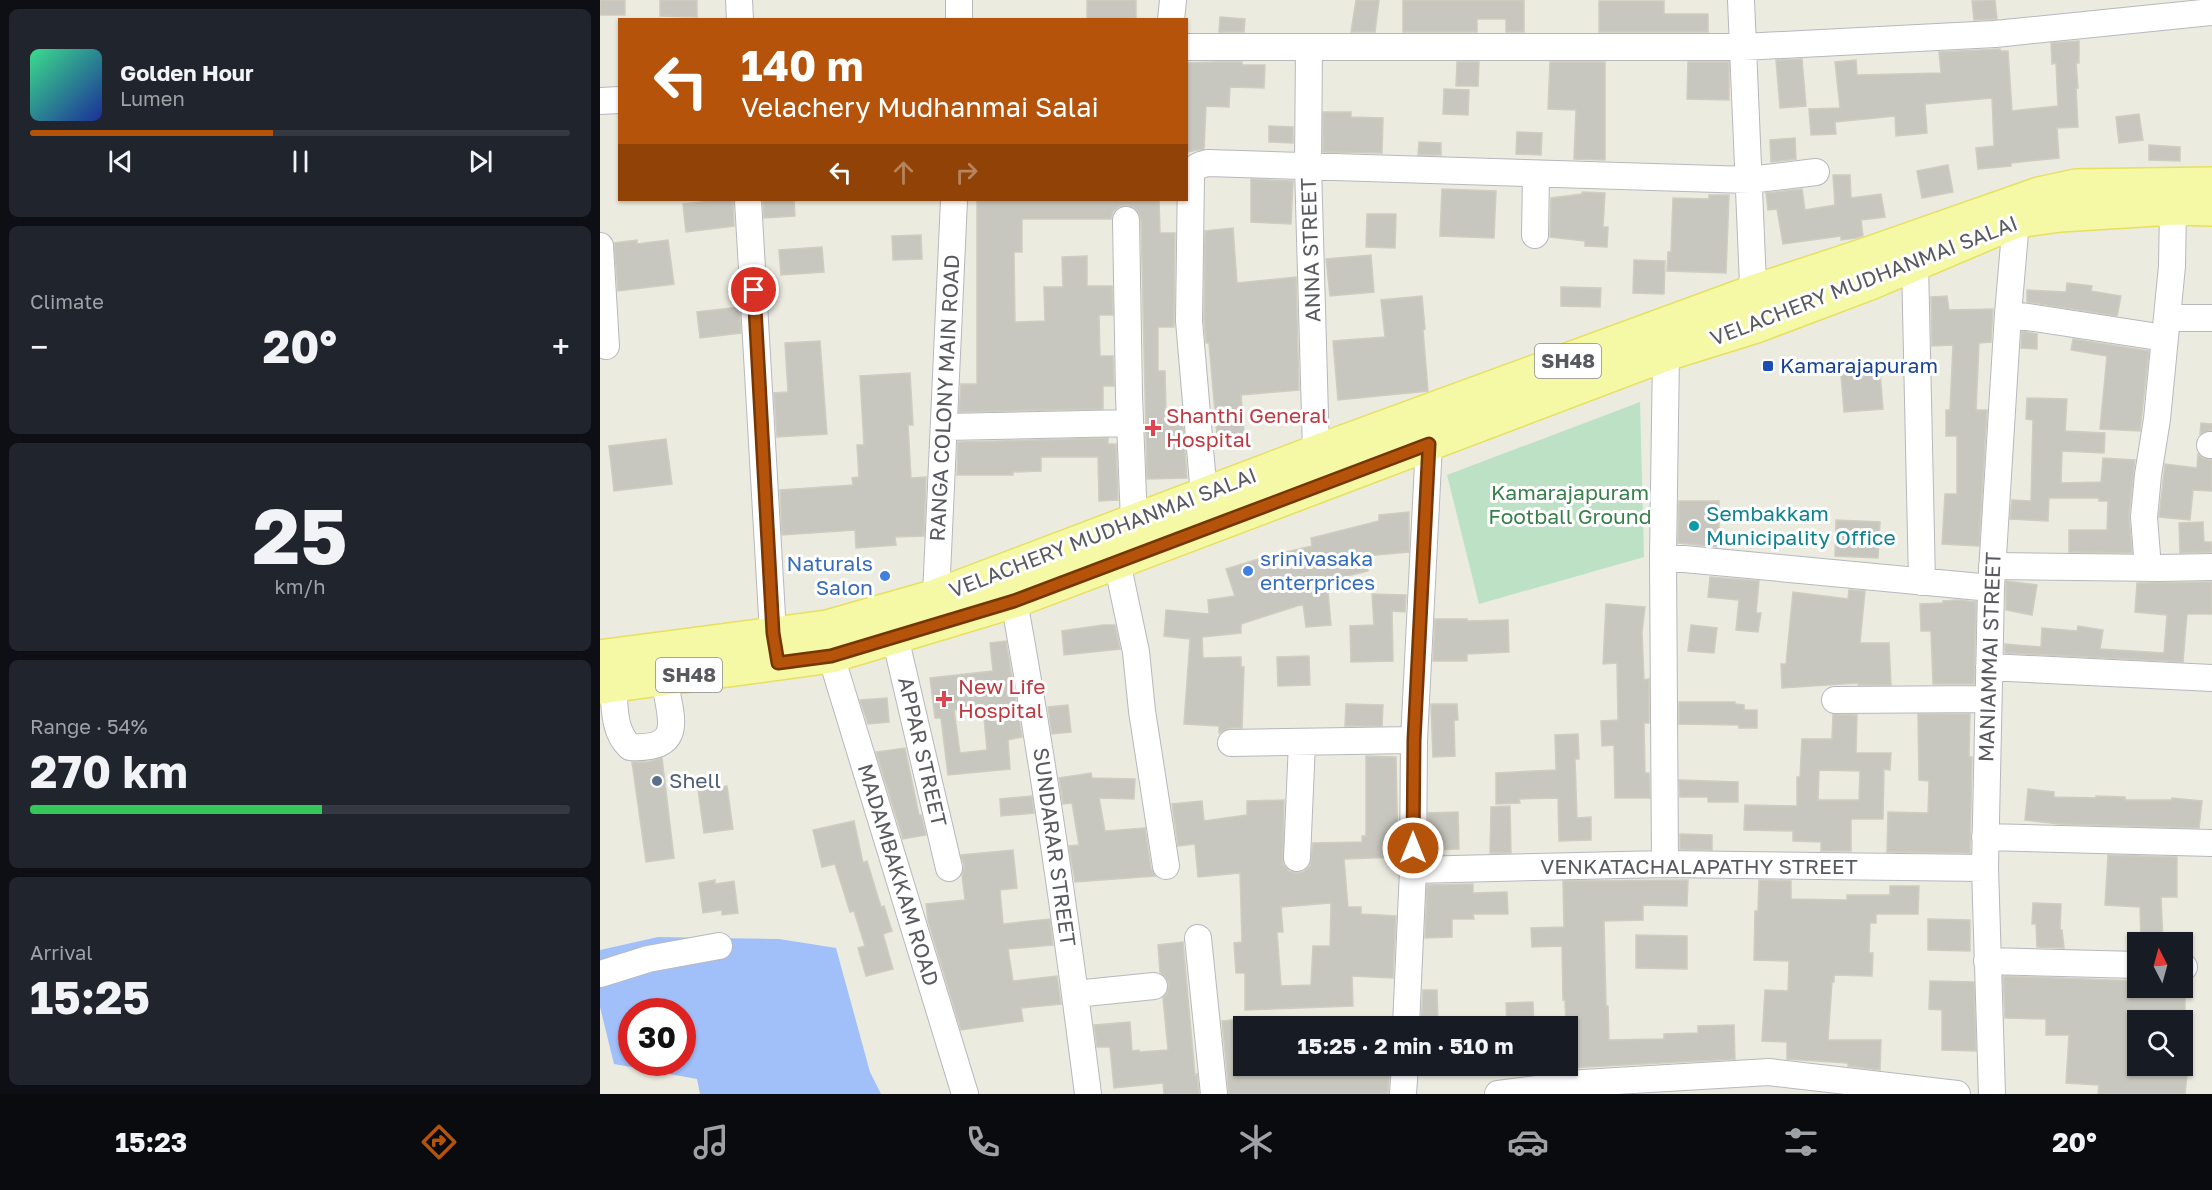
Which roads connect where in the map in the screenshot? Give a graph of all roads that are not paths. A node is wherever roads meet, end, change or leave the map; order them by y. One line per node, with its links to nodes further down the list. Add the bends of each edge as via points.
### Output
1 (739, 0): 6 (street)
2 (959, 0): 7 (street)
3 (1173, 0): 8 (street)
4 (1741, 0): 11 (street)
5 (2212, 12): 11 (street, via 1995,34)
6 (740, 18)
7 (959, 18)
8 (1171, 18)
9 (1188, 47): 10 (street)
10 (1309, 47): 11 (street); 14 (street, ANNA STREET)
11 (1743, 47): 17 (street)
12 (618, 100): 13 (street)
13 (600, 101)
14 (1308, 166): 16 (street); 38 (street, ANNA STREET); 39 (street, via 1208,163 1194,168 1191,175 1189,321)
15 (1816, 172): 17 (street)
16 (1536, 174): 17 (street); 25 (street)
17 (1749, 180): 28 (street)
18 (2212, 184): 28 (main road, VELACHERY MUDHANMAI SALAI / SH48, via 2076,186 2038,194)
19 (748, 201): 51 (street)
20 (954, 201): 36 (street, RANGA COLONY MAIN ROAD)
21 (2173, 208): 22 (main road, VELACHERY MUDHANMAI SALAI / SH48); 24 (main road, VELACHERY MUDHANMAI SALAI / SH48); 32 (street)
22 (2212, 209)
23 (1126, 220): 35 (street)
24 (2016, 221): 27 (main road, VELACHERY MUDHANMAI SALAI / SH48); 29 (street, MANIAMMAI STREET)
25 (1535, 235)
26 (600, 246): 33 (street)
27 (1915, 263): 31 (main road, VELACHERY MUDHANMAI SALAI / SH48); 46 (street)
28 (1753, 292): 31 (street); 38 (main road, VELACHERY MUDHANMAI SALAI / SH48)
29 (2008, 314): 32 (street); 45 (street, MANIAMMAI STREET)
30 (2212, 318): 32 (street)
31 (1756, 326): 34 (main road, VELACHERY MUDHANMAI SALAI / SH48)
32 (2166, 328): 44 (street, via 2145,517)
33 (606, 346)
34 (1666, 354): 37 (main road, VELACHERY MUDHANMAI SALAI / SH48); 41 (street)
35 (1130, 423): 36 (street); 40 (street)
36 (944, 427): 47 (street, RANGA COLONY MAIN ROAD)
37 (1429, 444): 42 (main road, VELACHERY MUDHANMAI SALAI / SH48); 58 (street)
38 (1316, 452): 39 (main road, VELACHERY MUDHANMAI SALAI / SH48)
39 (1204, 495): 40 (main road, VELACHERY MUDHANMAI SALAI / SH48)
40 (1134, 521): 47 (main road, VELACHERY MUDHANMAI SALAI / SH48)
41 (1663, 557): 46 (street); 64 (street)
42 (1117, 562): 48 (main road, VELACHERY MUDHANMAI SALAI / SH48); 65 (street, via 1136,652)
43 (2212, 567): 44 (street)
44 (2148, 568): 45 (street)
45 (1992, 577): 46 (street); 52 (street, MANIAMMAI STREET)
46 (1922, 582)
47 (936, 596): 50 (main road, VELACHERY MUDHANMAI SALAI / SH48)
48 (1014, 601): 49 (main road, VELACHERY MUDHANMAI SALAI / SH48); 75 (street, SUNDARAR STREET, via 1033,702)
49 (895, 637): 50 (main road, VELACHERY MUDHANMAI SALAI / SH48); 66 (street, APPAR STREET)
50 (829, 641): 51 (main road, VELACHERY MUDHANMAI SALAI / SH48); 80 (street, MADAMBAKKAM ROAD)
51 (776, 648): 53 (main road, VELACHERY MUDHANMAI SALAI / SH48); 55 (main road, VELACHERY MUDHANMAI SALAI / SH48)
52 (1989, 668): 54 (street); 56 (street, MANIAMMAI STREET)
53 (604, 677): 55 (main road, VELACHERY MUDHANMAI SALAI / SH48); 55 (street, via 620,736 630,747 652,747 666,741 671,729)
54 (2212, 678)
55 (664, 679)
56 (1988, 699): 57 (street); 61 (street, MANIAMMAI STREET)
57 (1835, 700)
58 (1414, 740): 59 (street); 68 (street)
59 (1302, 742): 60 (street); 63 (street)
60 (1231, 743)
61 (1985, 837): 62 (street); 67 (street, MANIAMMAI STREET)
62 (2212, 843)
63 (1297, 858)
64 (1665, 864): 67 (street, VENKATACHALAPATHY STREET); 68 (street, VENKATACHALAPATHY STREET)
65 (1166, 866)
66 (949, 868)
67 (1985, 868): 71 (street, MANIAMMAI STREET)
68 (1413, 870): 76 (street)
69 (1198, 938): 82 (street)
70 (719, 946): 73 (street, via 648,959)
71 (1988, 961): 72 (street); 86 (street, MANIAMMAI STREET)
72 (2127, 965)
73 (600, 974)
74 (1155, 986): 75 (street)
75 (1075, 994): 81 (street, SUNDARAR STREET)
76 (1406, 1016)
77 (1404, 1076): 83 (street)
78 (1793, 1084): 79 (street, via 1769,1072 1583,1083); 85 (street)
79 (1524, 1092): 84 (street)
80 (965, 1094)
81 (1088, 1094)
82 (1214, 1094)
83 (1403, 1094)
84 (1498, 1094)
85 (1957, 1094)
86 (1992, 1094)

